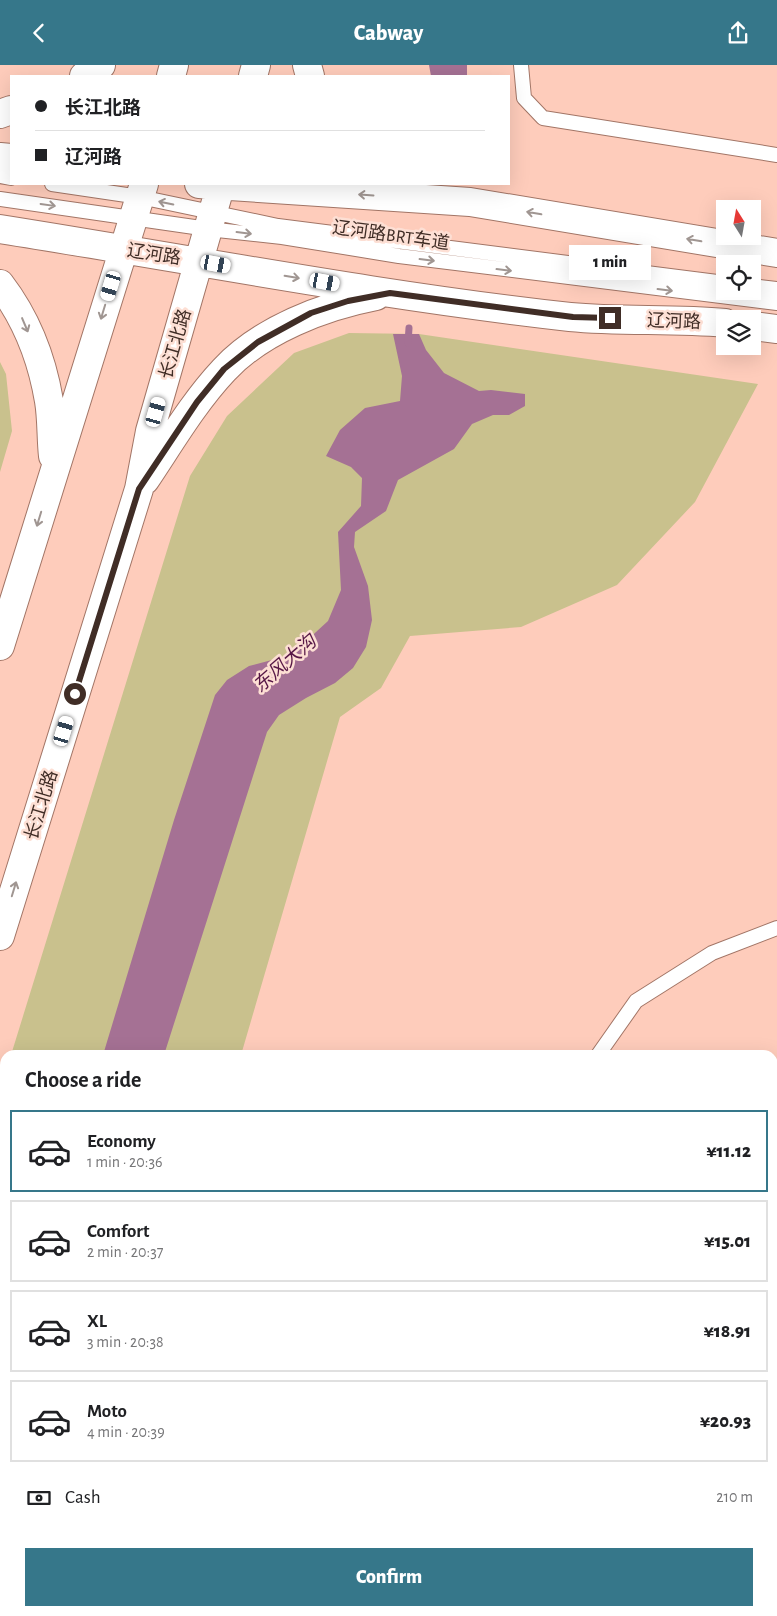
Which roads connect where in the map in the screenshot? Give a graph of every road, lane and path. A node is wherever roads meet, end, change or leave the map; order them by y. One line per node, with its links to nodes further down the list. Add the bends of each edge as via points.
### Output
1 (101, 65): 3 (main road)
2 (521, 65): 4 (lane, via 524,99 543,118)
3 (86, 75)
4 (777, 155)
5 (58, 185): 9 (lane, 辽河路BRT车道)
6 (213, 185): 7 (main road, one-way to 6); 10 (main road, 长江北路)
7 (419, 189): 13 (main road, one-way to 7, via 470,202)
8 (0, 199): 9 (lane, 辽河路BRT车道, one-way to 9)
9 (139, 199): 10 (lane, 辽河路BRT车道); 10 (lane, 辽河路BRT车道, one-way to 9); 12 (main road)
10 (210, 221): 14 (main road, 长江北路); 15 (lane, 辽河路BRT车道, via 278,226); 20 (lane, 辽河路BRT车道, one-way to 20, via 282,237 400,256)
11 (0, 229): 12 (main road, 辽河路)
12 (123, 249): 14 (main road, 辽河路); 24 (main road, one-way to 24)
13 (777, 253)
14 (198, 261): 19 (main road, 辽河路, one-way to 19); 25 (main road, 长江北路, via 150,431)
15 (716, 282)
16 (0, 284): 24 (main road, one-way to 24, via 13,301 37,354 49,402)
17 (761, 287): 18 (lane)
18 (777, 289)
19 (392, 294): 21 (main road, 辽河路, via 573,317); 25 (main road, via 348,301 311,313 258,342 224,369 197,402)
20 (777, 303)
21 (716, 322)
22 (761, 327): 23 (main road)
23 (777, 329)
24 (54, 473): 26 (main road, one-way to 26)
25 (139, 489): 28 (main road, 长江北路, one-way to 25)
26 (0, 646)
27 (777, 928): 29 (lane, via 712,953 636,1001)
28 (0, 935)
29 (602, 1050)

